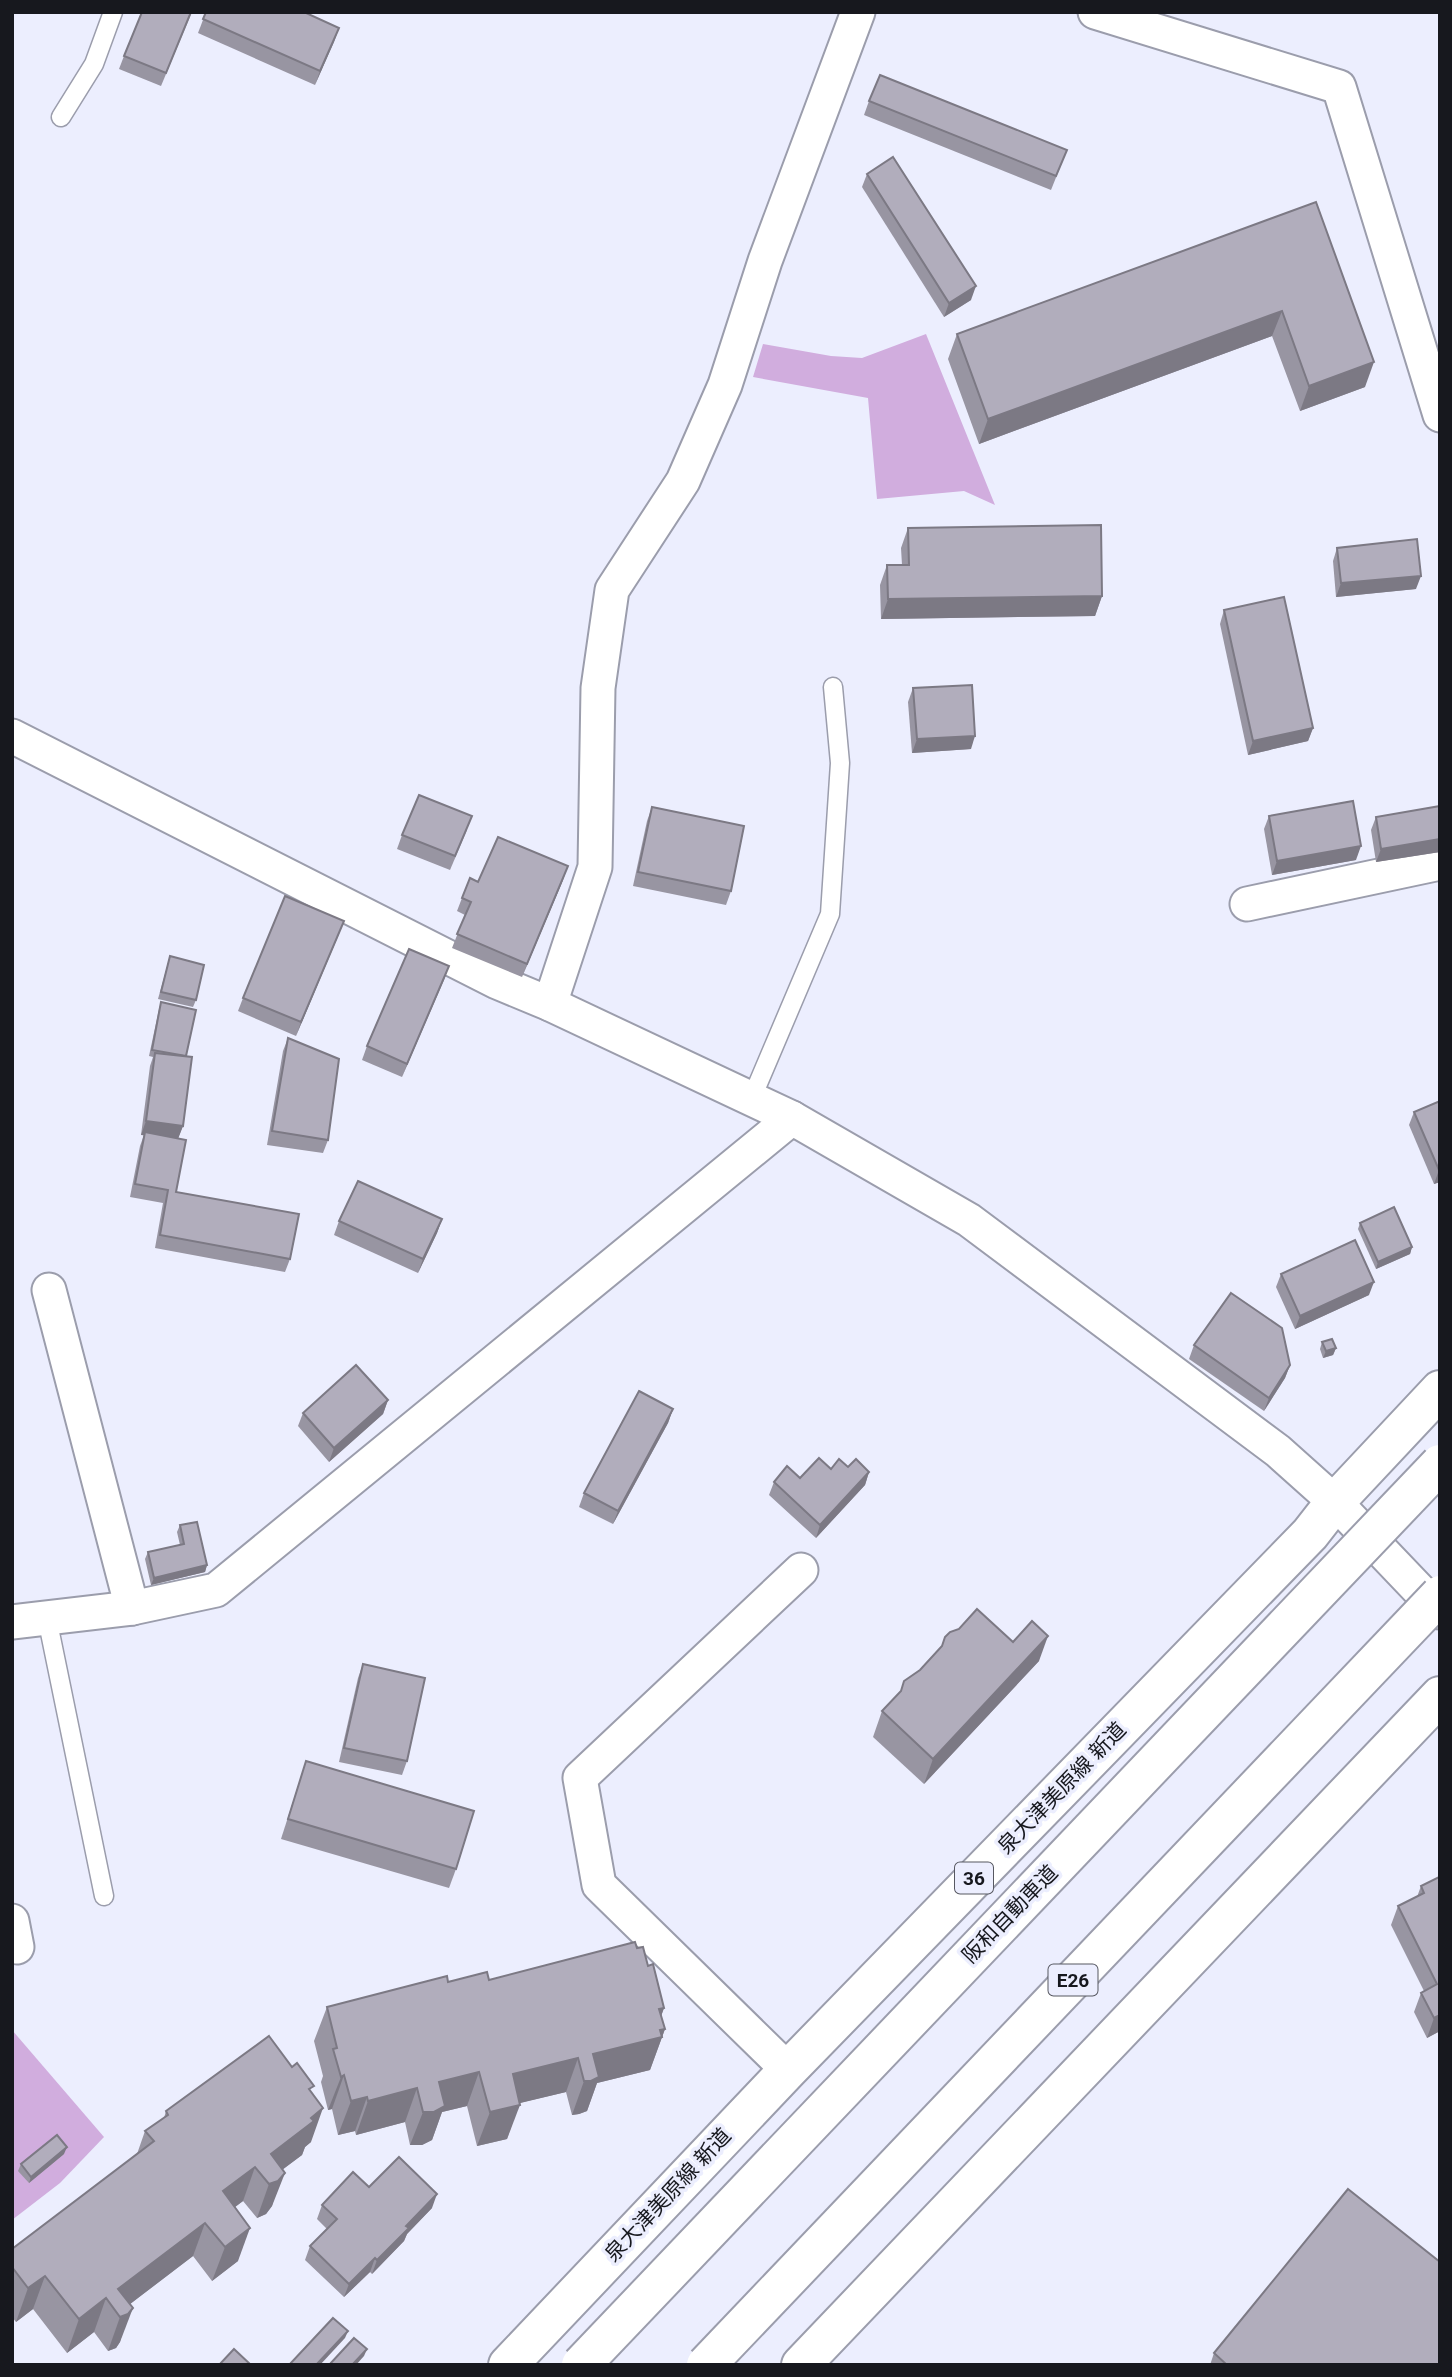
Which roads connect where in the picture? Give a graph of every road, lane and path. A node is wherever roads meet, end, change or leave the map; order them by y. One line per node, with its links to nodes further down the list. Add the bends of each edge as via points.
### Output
1 (113, 12): 4 (lane, via 94,64)
2 (858, 12): 10 (street, via 765,261 725,384 683,481 611,590 598,688 595,867)
3 (1095, 12): 5 (street, via 1339,87)
4 (61, 117)
5 (1438, 403)
6 (833, 687): 11 (lane, via 840,763 830,914)
7 (12, 736): 10 (street, via 497,982)
8 (1440, 863): 9 (street)
9 (1247, 904)
10 (550, 1004): 11 (street)
11 (751, 1100): 12 (street)
12 (792, 1118): 16 (street, via 969,1220 1278,1451); 19 (street, via 216,1590)
13 (49, 1290): 19 (street)
14 (1440, 1390): 16 (main road, 泉大津美原線 新道 / 36)
15 (1440, 1464): 27 (main road, 阪和自動車道, bridge)
16 (1335, 1503): 20 (street); 25 (main road, 泉大津美原線 新道 / 36)
17 (801, 1570): 25 (street, via 580,1778 599,1885)
18 (1440, 1595): 28 (main road, E26, bridge)
19 (132, 1608): 21 (street)
20 (1440, 1612)
21 (47, 1618): 22 (street); 24 (lane)
22 (12, 1622)
23 (1440, 1696): 29 (main road)
24 (104, 1896)
25 (788, 2070): 26 (main road, 泉大津美原線 新道 / 36)
26 (508, 2365)
27 (581, 2365)
28 (706, 2365)
29 (801, 2365)

